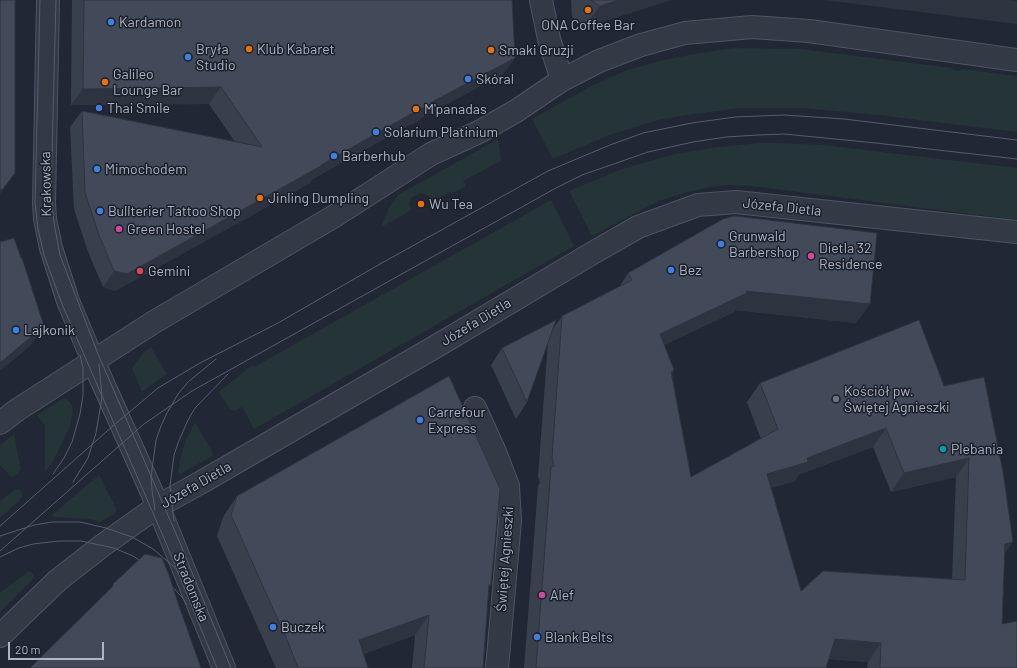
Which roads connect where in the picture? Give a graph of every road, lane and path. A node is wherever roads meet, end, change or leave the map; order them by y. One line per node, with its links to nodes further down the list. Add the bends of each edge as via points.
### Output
1 (48, 0): 6 (street, Krakowska, via 44,203 49,237 61,280)
2 (541, 0): 4 (street, via 549,39)
3 (1017, 60): 4 (street, via 809,31 752,27 685,33 641,45 599,61)
4 (562, 80): 6 (street, via 481,131 431,154 333,217 154,322)
5 (1017, 232): 9 (street, Józefa Dietla, via 736,202 698,205 638,227)
6 (93, 361): 8 (street); 9 (street, Krakowska)
7 (474, 408): 12 (street, Świętej Agnieszki, via 508,486 510,521)
8 (0, 423)
9 (158, 506): 10 (street, Józefa Dietla, via 58,580); 11 (street, Stradomska)
10 (0, 636)
11 (224, 668)
12 (497, 668)

